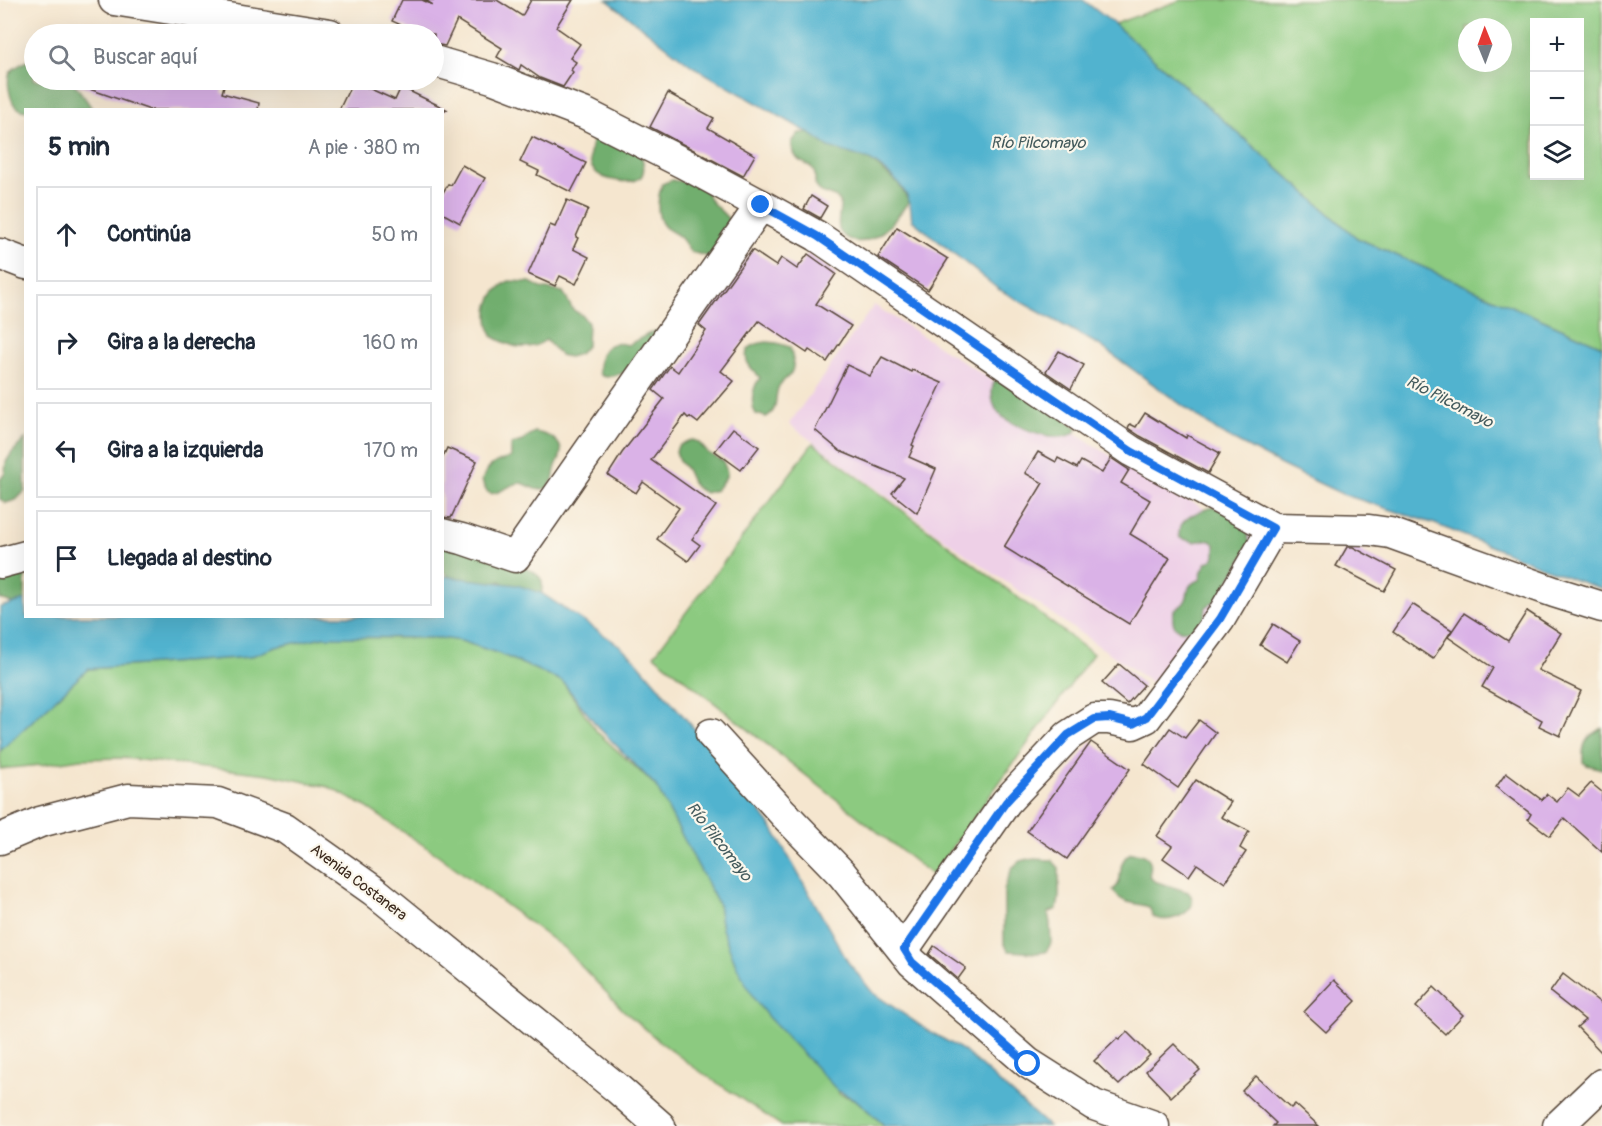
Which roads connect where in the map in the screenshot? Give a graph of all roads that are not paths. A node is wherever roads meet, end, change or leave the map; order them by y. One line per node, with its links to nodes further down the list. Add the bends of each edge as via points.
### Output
1 (114, 0): 2 (street)
2 (266, 24)
3 (444, 64): 4 (street, via 586,114)
4 (761, 205): 7 (street, via 817,236 1131,451); 8 (street, via 515,557)
5 (0, 254): 6 (street)
6 (24, 263)
7 (1273, 528): 11 (street, via 1390,533); 14 (street, via 1220,619 1146,717 1133,724 1094,719 1068,735 1006,802)
8 (444, 534)
9 (24, 557): 10 (street)
10 (0, 563)
11 (1602, 607)
12 (711, 734): 14 (street, via 842,874)
13 (0, 839): 16 (street, Avenida Costanera, via 40,822 128,799 218,803 285,828 374,891)
14 (904, 949): 17 (street, via 912,962 1028,1064 1094,1105)
15 (1602, 1084): 18 (street)
16 (660, 1126)
17 (1154, 1126)
18 (1558, 1126)

